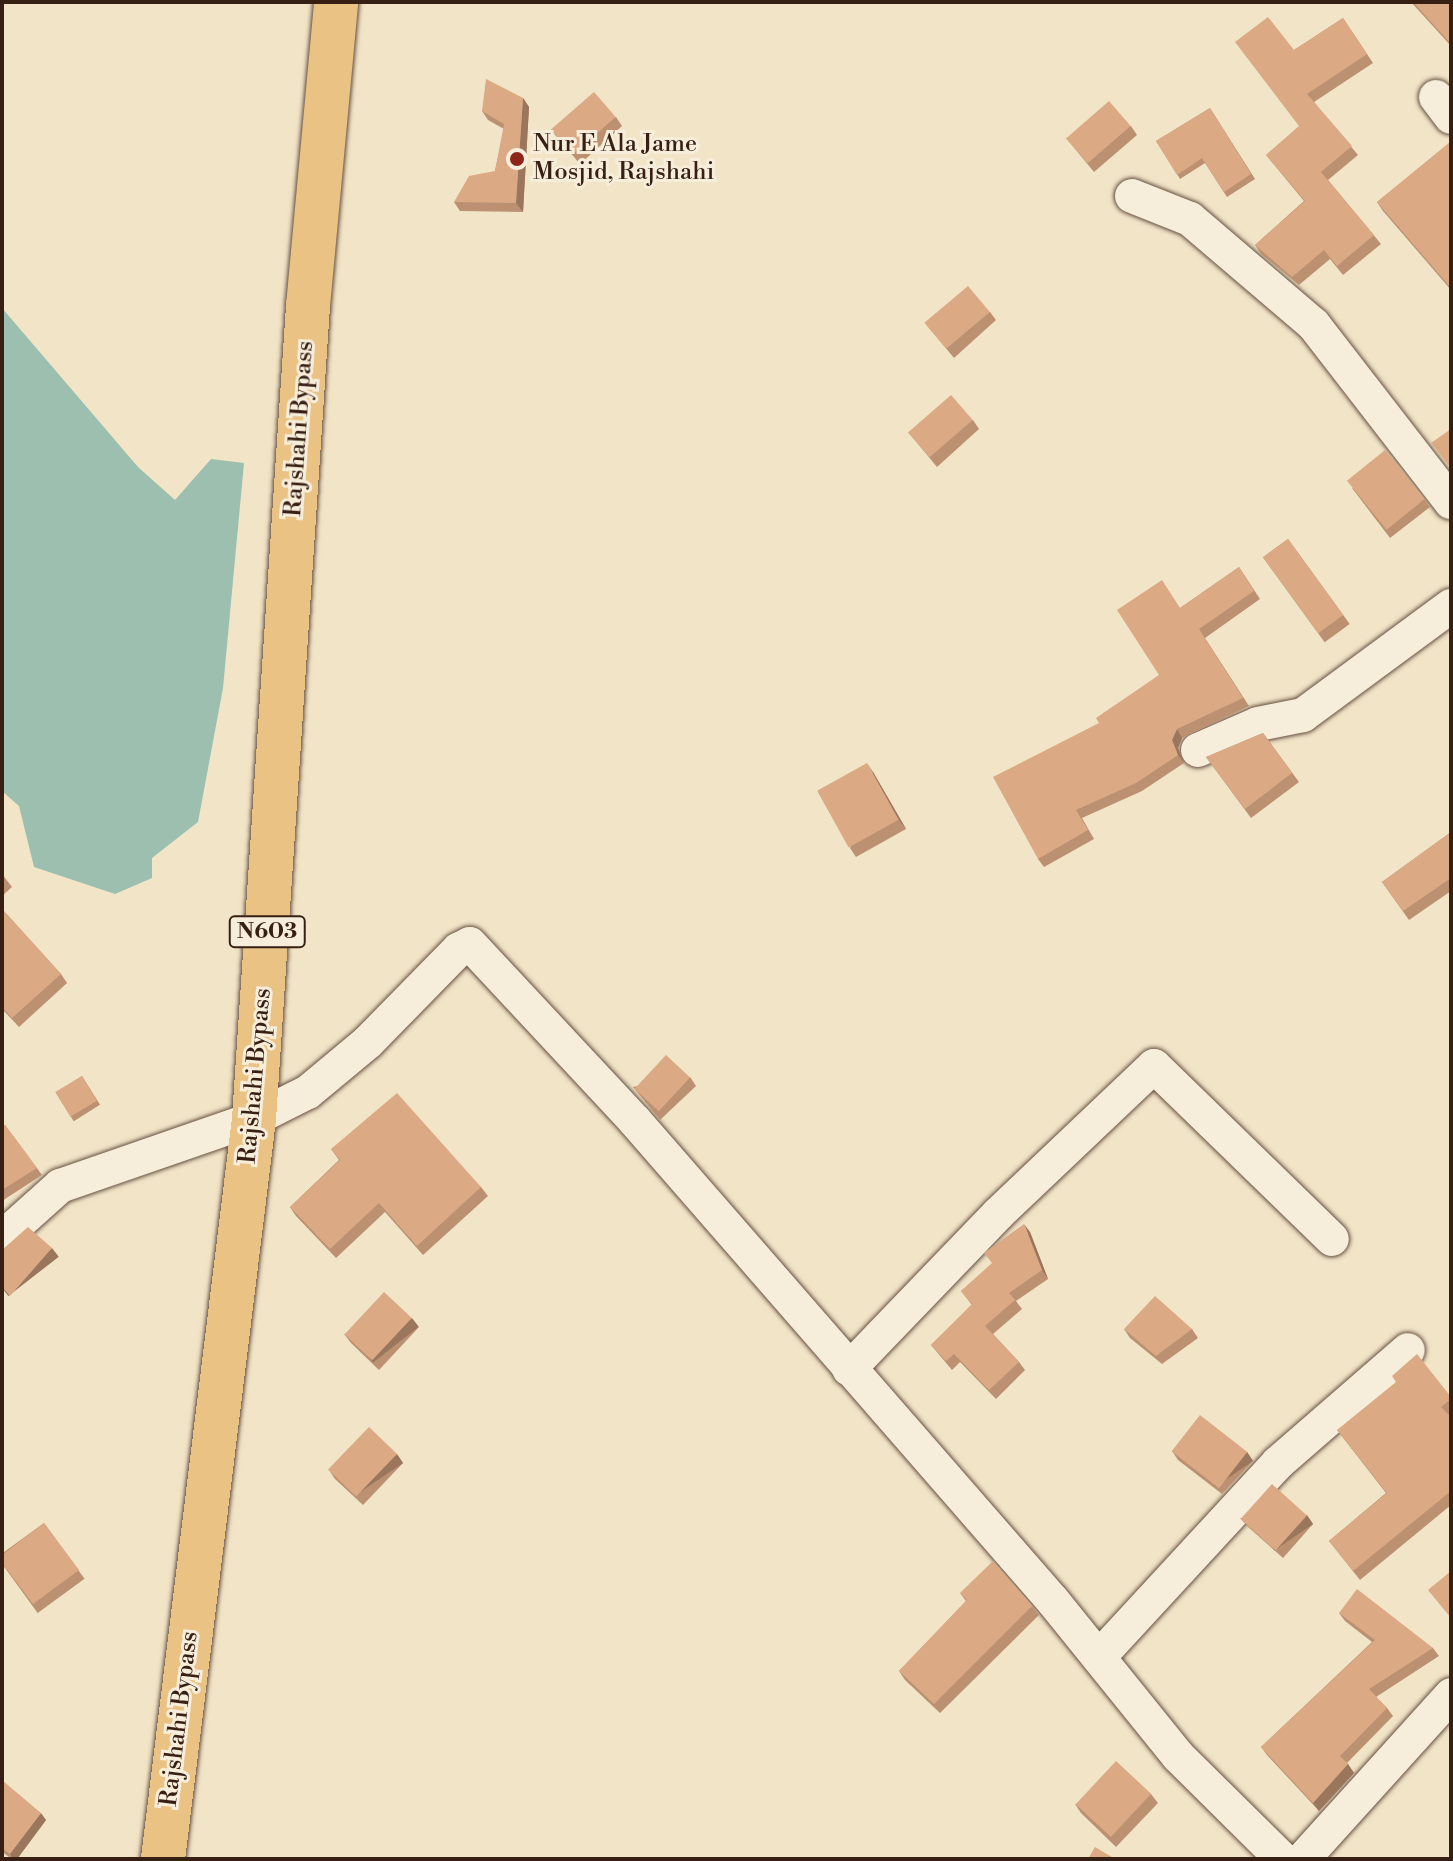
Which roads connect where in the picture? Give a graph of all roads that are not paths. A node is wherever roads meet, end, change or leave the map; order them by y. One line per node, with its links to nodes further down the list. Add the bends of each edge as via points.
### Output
1 (336, 2): 6 (highway, Rajshahi Bypass / N603, via 308,306)
2 (1132, 196): 3 (street, via 1190,219 1314,325)
3 (1451, 502)
4 (1451, 606): 5 (street, via 1303,715 1258,724)
5 (1198, 750)
6 (254, 1119): 7 (street, via 60,1186); 10 (street, via 308,1092 470,944 583,1062); 13 (highway, Rajshahi Bypass / N603)
7 (2, 1238)
8 (1332, 1239): 10 (street, via 1154,1066 998,1214)
9 (1408, 1350): 11 (street, via 1278,1463)
10 (849, 1369): 11 (street)
11 (1099, 1657): 14 (street, via 1178,1756)
12 (1451, 1695): 15 (street)
13 (163, 1859)
14 (1282, 1859)
15 (1303, 1859)

